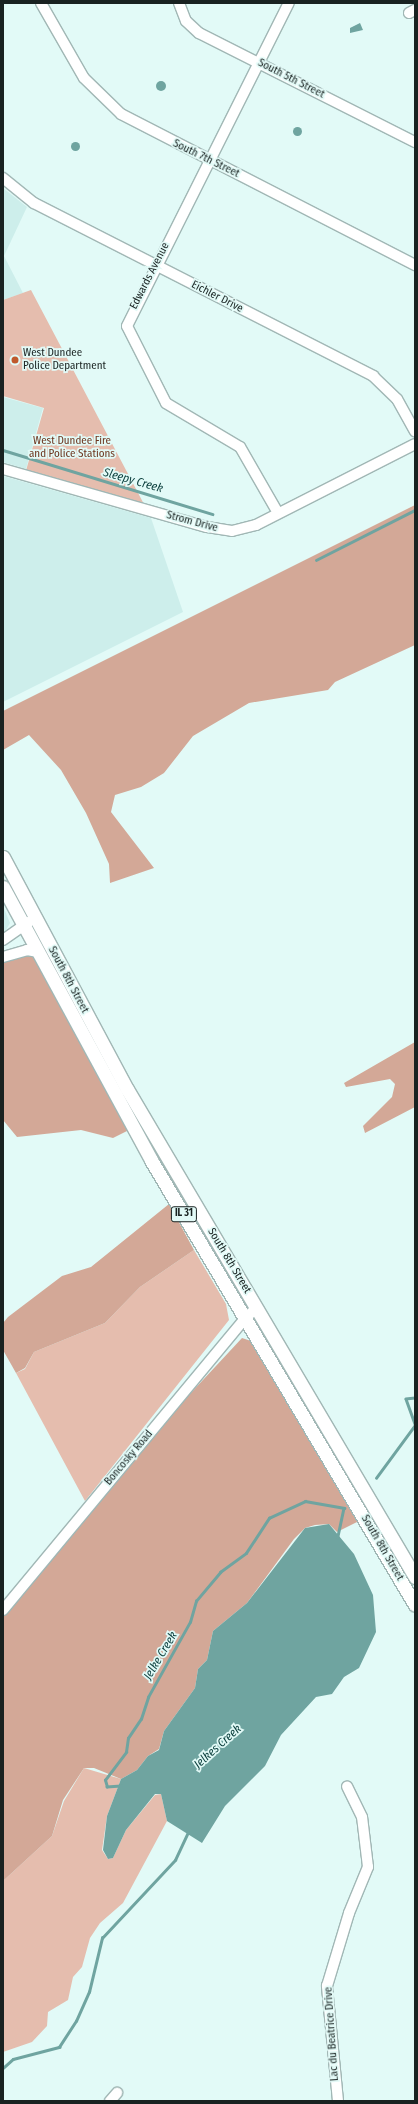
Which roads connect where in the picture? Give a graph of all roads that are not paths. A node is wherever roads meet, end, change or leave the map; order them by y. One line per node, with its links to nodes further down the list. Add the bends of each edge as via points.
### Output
1 (41, 3): 6 (street, South 7th Street, via 67,52 102,98 147,130)
2 (178, 3): 4 (street, South 5th Street, via 186,21 197,32)
3 (288, 3): 4 (street, Edwards Avenue)
4 (259, 63): 5 (street, South 5th Street); 6 (street, Edwards Avenue)
5 (415, 142)
6 (209, 161): 8 (street, Edwards Avenue); 9 (street, South 7th Street)
7 (3, 178): 8 (street, Eichler Drive, via 34,203)
8 (155, 265): 10 (street, Eichler Drive, via 373,376 397,399); 13 (street, Edwards Avenue, via 127,323 132,338 167,405 240,447)
9 (415, 265)
10 (415, 431)
11 (415, 444): 13 (street, Strom Drive)
12 (3, 469): 13 (street, Strom Drive, via 221,530 247,528)
13 (278, 513)
14 (3, 857): 16 (main road, South 8th Street)
15 (3, 887): 17 (main road, South 8th Street / IL 31)
16 (36, 919): 17 (street); 21 (main road, South 8th Street, via 131,1095)
17 (23, 924): 18 (street); 19 (main road, South 8th Street / IL 31)
18 (3, 940)
19 (37, 952): 20 (street, via 27,950); 22 (main road, South 8th Street / IL 31, via 152,1160)
20 (3, 957)
21 (257, 1308): 22 (street, Boncosky Road); 23 (main road, South 8th Street)
22 (246, 1317): 24 (main road, South 8th Street / IL 31); 25 (street, Boncosky Road)
23 (415, 1577)
24 (415, 1605)
25 (3, 1610)
26 (347, 1786): 27 (street, Lac du Beatrice Drive, via 362,1817 368,1867 349,1913 327,1986)
27 (338, 2101)

